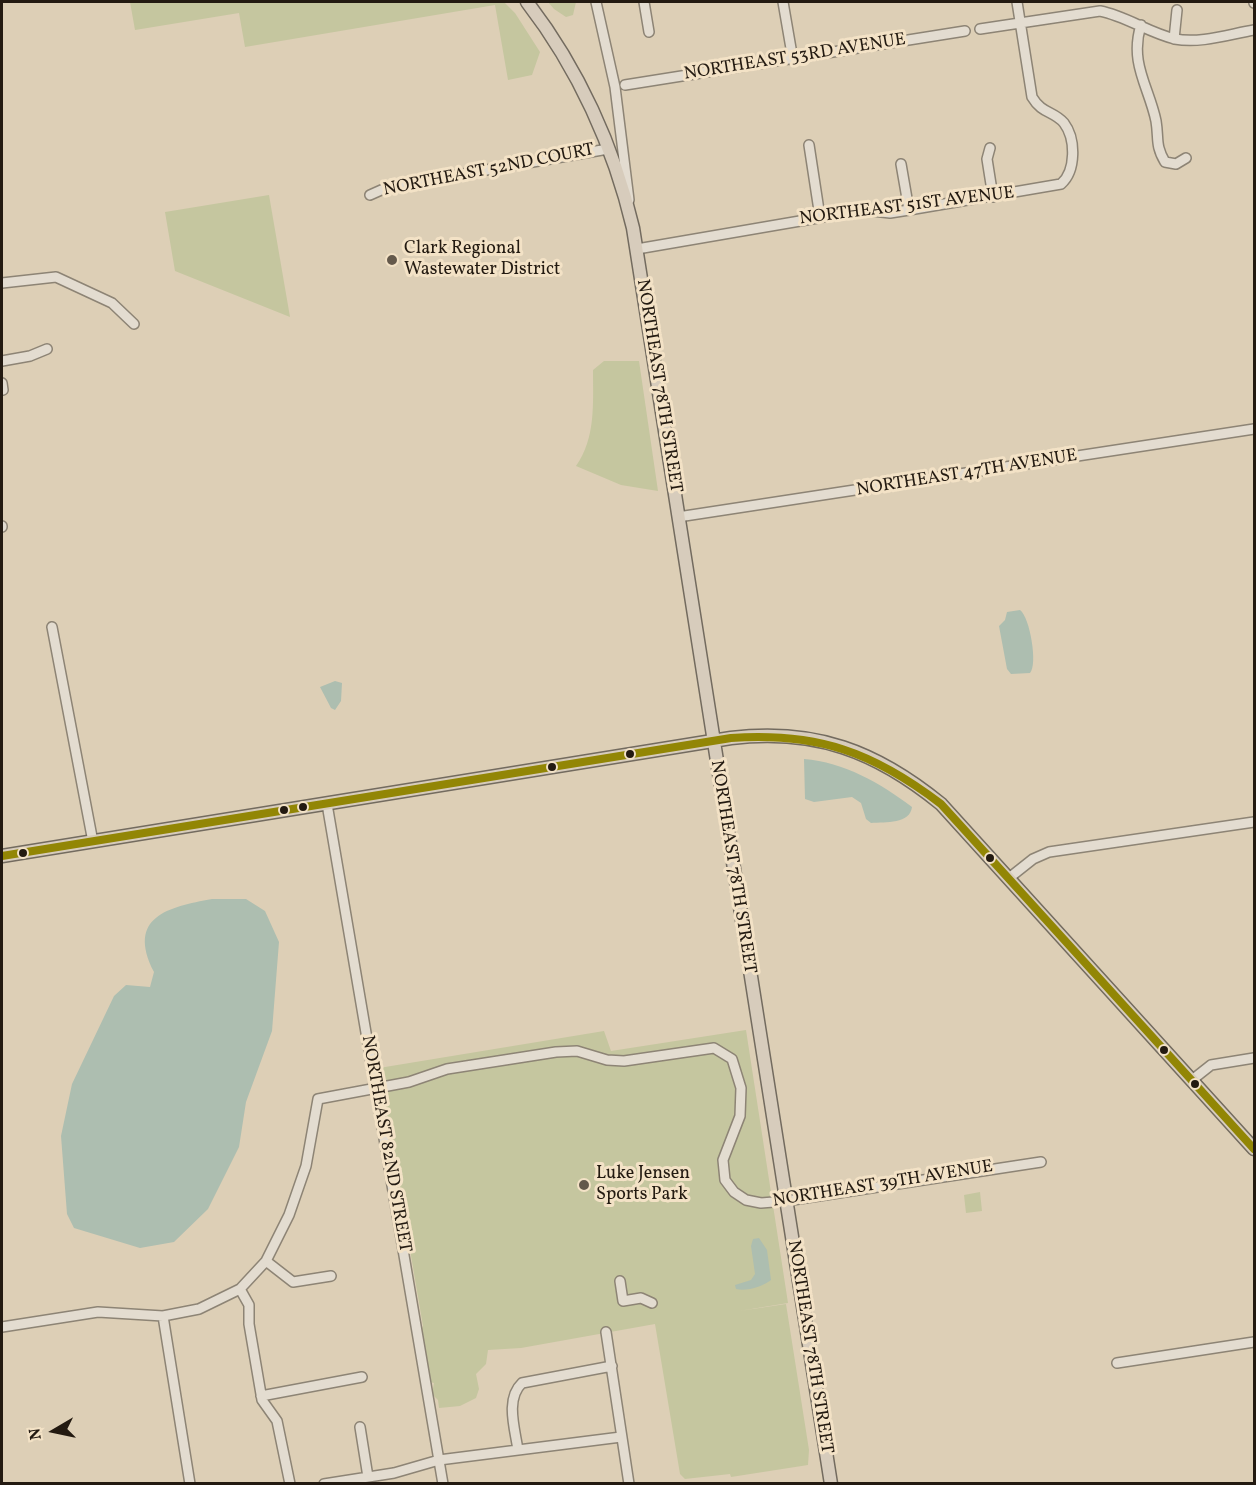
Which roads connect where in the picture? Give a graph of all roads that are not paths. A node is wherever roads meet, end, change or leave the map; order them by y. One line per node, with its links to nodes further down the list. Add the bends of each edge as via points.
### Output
1 (527, 2): 18 (main road, NORTHEAST 78TH STREET, via 567,62)
2 (596, 2): 23 (street, via 616,98)
3 (644, 2): 12 (street)
4 (783, 2): 14 (street)
5 (1017, 2): 7 (street)
6 (1178, 10): 13 (street)
7 (1020, 22): 8 (street, via 1100,11); 9 (street); 22 (street, NORTHEAST 51ST AVENUE, via 1032,97 1038,106 1064,123 1073,163 1068,178 1053,188)
8 (1141, 25): 13 (street); 19 (street, via 1136,42 1144,88 1156,121 1157,149 1165,162 1176,164)
9 (980, 29)
10 (1254, 30): 13 (street, via 1192,40)
11 (965, 31): 14 (street, NORTHEAST 53RD AVENUE)
12 (650, 32)
13 (1174, 39)
14 (793, 60): 15 (street, NORTHEAST 53RD AVENUE)
15 (625, 85)
16 (809, 145): 25 (street)
17 (990, 148): 22 (street, via 987,159)
18 (608, 149): 21 (street, NORTHEAST 52ND COURT, via 388,187); 23 (main road, NORTHEAST 78TH STREET)
19 (1186, 158)
20 (901, 164): 24 (street)
21 (370, 195)
22 (993, 197): 24 (street, NORTHEAST 51ST AVENUE)
23 (628, 208): 26 (main road, NORTHEAST 78TH STREET)
24 (909, 210): 25 (street, NORTHEAST 51ST AVENUE, via 864,210)
25 (820, 217): 26 (street, NORTHEAST 51ST AVENUE)
26 (637, 249): 32 (main road, NORTHEAST 78TH STREET)
27 (2, 284): 28 (street, via 56,277 112,303)
28 (134, 324)
29 (47, 349): 30 (street)
30 (2, 361)
31 (1254, 429): 32 (street, NORTHEAST 47TH AVENUE)
32 (678, 517): 34 (main road, NORTHEAST 78TH STREET)
33 (52, 627): 37 (street)
34 (712, 741): 35 (main road); 39 (main road, via 753,735 806,738 875,758 941,804); 45 (main road, NORTHEAST 78TH STREET)
35 (327, 804): 37 (main road); 42 (street, NORTHEAST 82ND STREET)
36 (1254, 822): 39 (street, via 1049,852)
37 (93, 842): 38 (main road)
38 (2, 856)
39 (1009, 878): 41 (main road)
40 (1254, 1058): 41 (street, via 1211,1065)
41 (1192, 1080): 43 (main road)
42 (375, 1088): 45 (street, NORTHEAST 39TH AVENUE, via 447,1069 556,1052 624,1061 705,1048 726,1053 736,1067 741,1101 723,1160 725,1180 746,1200); 46 (street, via 318,1099 302,1183); 62 (street, NORTHEAST 82ND STREET)
43 (1254, 1149)
44 (1041, 1162): 45 (street, NORTHEAST 39TH AVENUE)
45 (786, 1201): 69 (main road, NORTHEAST 78TH STREET)
46 (266, 1261): 47 (street, via 293,1282); 49 (street)
47 (331, 1276)
48 (620, 1281): 50 (street, via 623,1301 641,1298)
49 (240, 1289): 51 (street, via 199,1309); 58 (street, via 249,1305)
50 (652, 1303)
51 (164, 1316): 52 (street, via 98,1312); 64 (street)
52 (2, 1327)
53 (606, 1332): 56 (street)
54 (1254, 1342): 55 (street)
55 (1117, 1363)
56 (612, 1366): 60 (street); 61 (street, via 531,1379 518,1386 512,1401)
57 (362, 1377): 58 (street)
58 (261, 1396): 65 (street, via 278,1424)
59 (360, 1427): 63 (street)
60 (621, 1437): 61 (street); 68 (street)
61 (518, 1450): 62 (street)
62 (439, 1460): 63 (street); 67 (street, NORTHEAST 82ND STREET)
63 (368, 1477): 66 (street)
64 (190, 1484)
65 (290, 1484)
66 (324, 1484)
67 (443, 1484)
68 (629, 1484)
69 (831, 1484)

